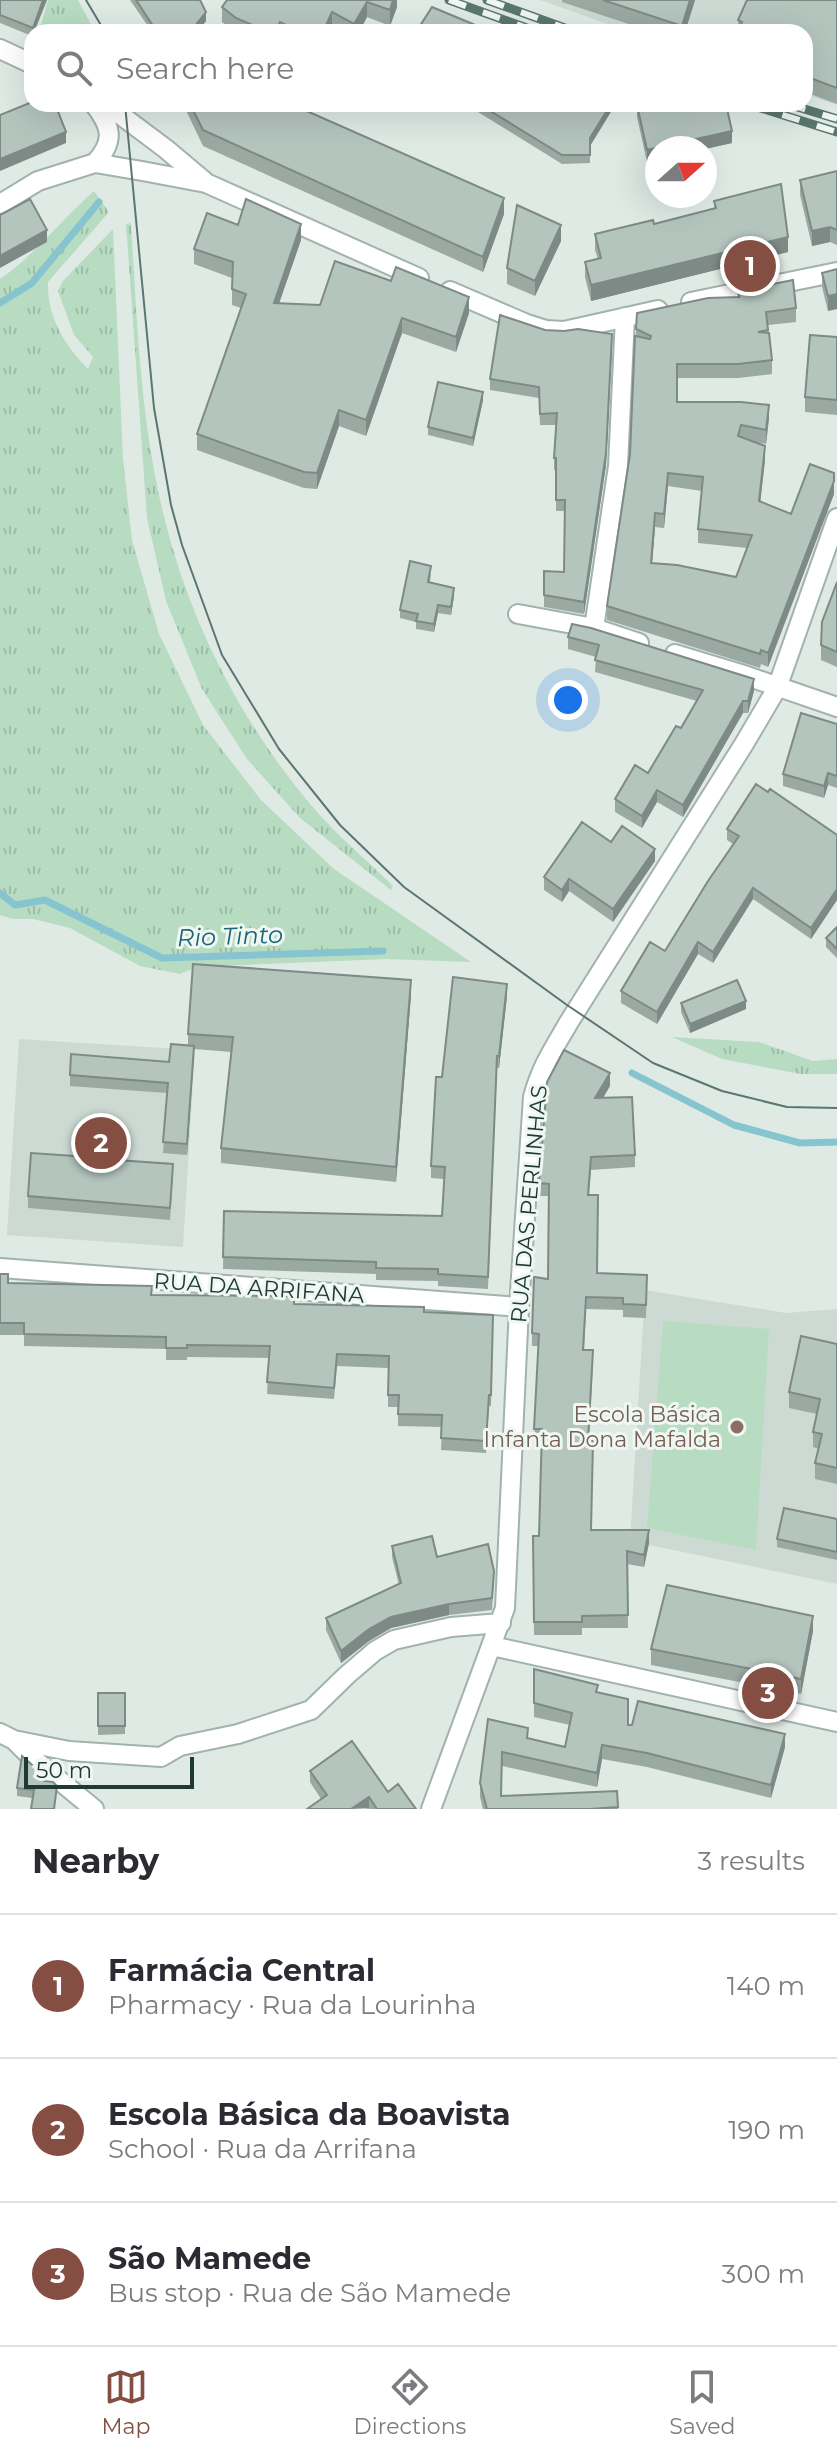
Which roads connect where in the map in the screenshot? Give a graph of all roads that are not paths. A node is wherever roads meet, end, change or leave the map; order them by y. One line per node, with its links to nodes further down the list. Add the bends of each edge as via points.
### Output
1 (0, 49): 2 (street)
2 (24, 60)
3 (100, 112): 5 (street, via 110,139)
4 (117, 112): 6 (street)
5 (95, 163): 6 (street); 7 (street, via 38,181)
6 (206, 183): 9 (street, via 527,324 564,331)
7 (0, 204)
8 (837, 272): 9 (street)
9 (625, 317): 12 (street, via 618,466)
10 (837, 518): 13 (street, RUA DAS PERLINHAS)
11 (518, 614): 12 (street)
12 (594, 628): 13 (street)
13 (777, 688): 14 (street); 16 (street, RUA DAS PERLINHAS, via 543,1066 533,1097)
14 (837, 707)
15 (0, 1268): 16 (street, RUA DA ARRIFANA)
16 (519, 1307): 17 (street, RUA DAS PERLINHAS)
17 (501, 1623): 18 (street, RUA DAS PERLINHAS); 20 (street, via 394,1640 311,1710 180,1746 161,1757 69,1751)
18 (492, 1646): 19 (street); 22 (street, RUA DAS PERLINHAS)
19 (837, 1722)
20 (7, 1736): 21 (street)
21 (94, 1809)
22 (431, 1809)

